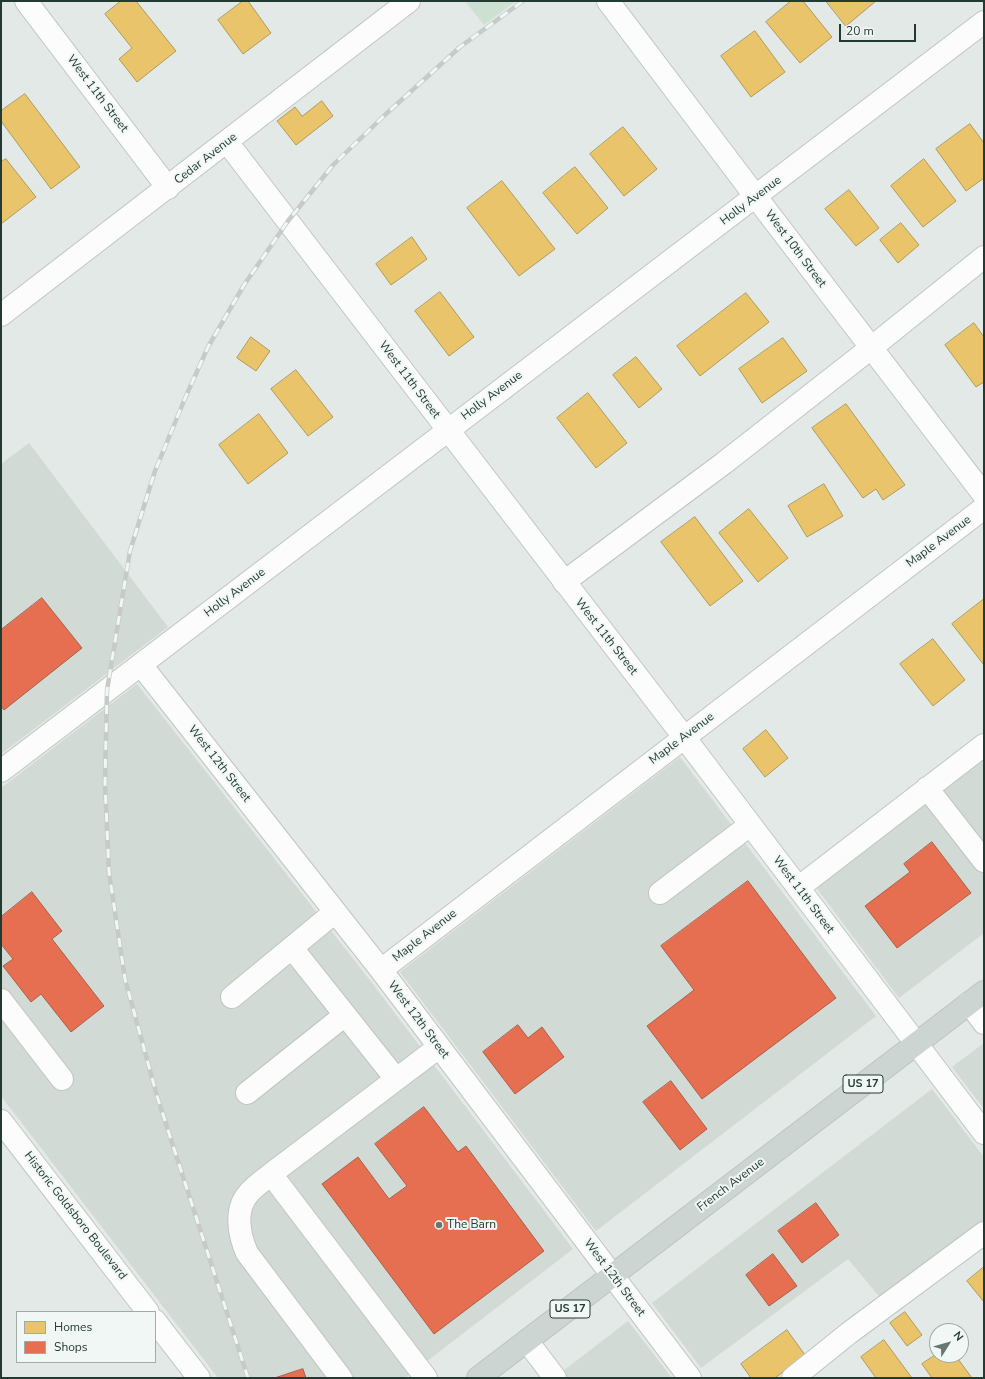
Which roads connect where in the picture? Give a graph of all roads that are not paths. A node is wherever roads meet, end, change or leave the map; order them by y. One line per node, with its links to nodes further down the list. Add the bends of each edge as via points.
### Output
1 (26, 1): 6 (street, West 11th Street)
2 (409, 1): 5 (street, Cedar Avenue)
3 (608, 1): 7 (street, West 10th Street)
4 (984, 22): 7 (street, Holly Avenue)
5 (227, 142): 6 (street, Cedar Avenue); 11 (street, West 11th Street)
6 (168, 188): 9 (street, Cedar Avenue)
7 (756, 197): 10 (street, West 10th Street); 11 (street, Holly Avenue)
8 (984, 257): 10 (street)
9 (1, 315)
10 (871, 348): 12 (street, West 10th Street); 14 (street, via 724,463)
11 (448, 430): 14 (street, West 11th Street); 15 (street, Holly Avenue)
12 (984, 495)
13 (984, 508): 16 (street, Maple Avenue)
14 (564, 582): 16 (street, West 11th Street)
15 (141, 665): 18 (street, Holly Avenue); 24 (street, West 12th Street)
16 (684, 737): 20 (street, West 11th Street); 26 (street, Maple Avenue)
17 (984, 746): 19 (street)
18 (1, 771)
19 (927, 788): 21 (street); 22 (street)
20 (750, 825): 22 (street, West 11th Street); 23 (street)
21 (984, 861)
22 (798, 888): 32 (street, West 11th Street)
23 (660, 893)
24 (335, 912): 25 (street); 26 (street, West 12th Street)
25 (292, 948): 27 (street); 30 (street)
26 (381, 970): 33 (street, West 12th Street)
27 (232, 997)
28 (977, 997): 31 (street); 32 (main road, French Avenue / US 17)
29 (1, 1000): 34 (street)
30 (345, 1014): 35 (street); 36 (street)
31 (984, 1022)
32 (915, 1044): 38 (street, West 11th Street); 41 (main road, French Avenue / US 17)
33 (439, 1047): 35 (street); 41 (street, West 12th Street)
34 (62, 1079)
35 (396, 1079): 39 (street)
36 (247, 1092)
37 (1, 1121): 42 (street, Historic Goldsboro Boulevard)
38 (984, 1133)
39 (271, 1174): 47 (street, via 249,1192 241,1207 239,1229 242,1241 247,1253); 48 (street)
40 (984, 1233): 51 (street)
41 (613, 1276): 44 (main road, French Avenue / US 17); 45 (street, West 12th Street)
42 (147, 1311)
43 (156, 1322): 46 (street)
44 (526, 1342): 49 (main road, French Avenue / US 17); 50 (street)
45 (684, 1376)
46 (199, 1378)
47 (341, 1378)
48 (426, 1378)
49 (478, 1378)
50 (555, 1378)
51 (793, 1378)

